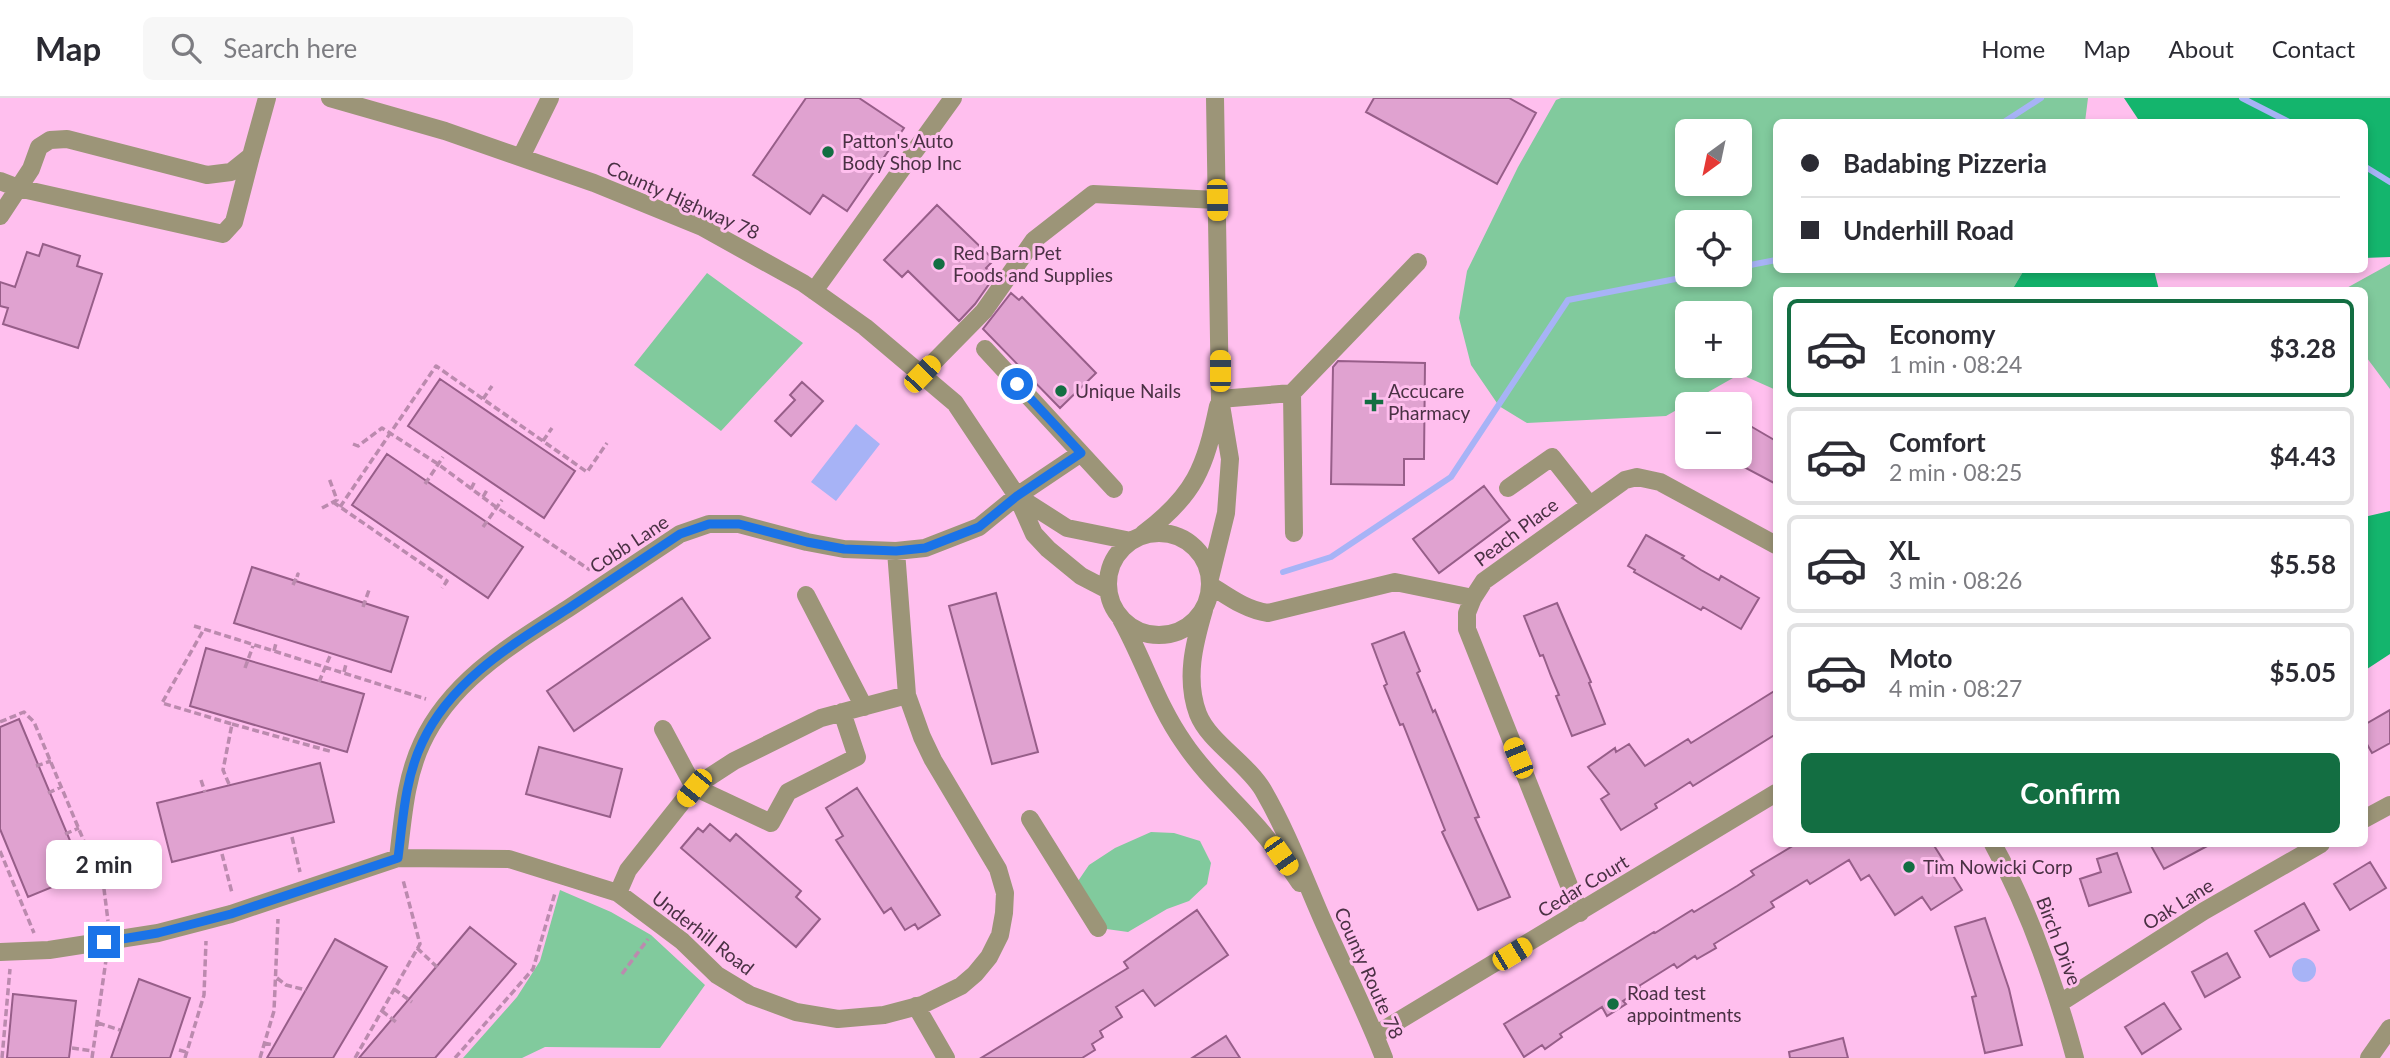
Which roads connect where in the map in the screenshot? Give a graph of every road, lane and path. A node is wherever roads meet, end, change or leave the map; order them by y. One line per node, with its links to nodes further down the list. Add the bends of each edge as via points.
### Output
1 (267, 98): 6 (street)
2 (330, 98): 7 (street, County Highway 78)
3 (550, 98): 7 (street)
4 (953, 98): 13 (street)
5 (1216, 98): 10 (street)
6 (251, 156): 9 (street, via 231,172 207,175 67,139 50,140 39,147); 9 (street, via 234,222 223,234)
7 (521, 157): 13 (street, County Highway 78, via 690,222)
8 (0, 181): 9 (street)
9 (18, 188): 11 (street)
10 (1217, 200): 15 (street, via 1093,194 1034,240 984,311); 19 (street)
11 (0, 216)
12 (1418, 262): 17 (street)
13 (814, 291): 15 (street, County Highway 78)
14 (985, 349): 25 (street)
15 (922, 374): 35 (street, County Highway 78, via 955,403)
16 (492, 386): 18 (path)
17 (1292, 393): 19 (street); 44 (street)
18 (483, 399): 21 (path, via 436,366); 22 (path)
19 (1220, 399): 45 (street, via 1200,472 1181,501); 50 (street, via 1230,460 1226,513)
20 (552, 428): 22 (path)
21 (389, 433): 24 (path, via 382,428 358,446); 27 (path); 40 (path)
22 (543, 441): 23 (path, via 587,472)
23 (607, 443)
24 (353, 444)
25 (1081, 453): 33 (street); 35 (street, Cobb Lane)
26 (443, 457): 27 (path)
27 (438, 464): 30 (path); 32 (path)
28 (329, 478): 38 (path, via 337,500)
29 (475, 481): 32 (path)
30 (425, 484)
31 (1508, 488): 39 (street, via 1552,457)
32 (471, 489): 36 (path)
33 (1114, 489)
34 (487, 490): 36 (path)
35 (1017, 496): 45 (street, County Highway 78, via 1067,528); 47 (street, Cobb Lane, via 979,527 925,548); 53 (street, County Highway 78, via 1034,534 1081,576)
36 (482, 497): 41 (path)
37 (502, 500): 41 (path)
38 (333, 502): 40 (path); 42 (path)
39 (1589, 504): 46 (street, Peach Place, via 1625,480 1651,478); 56 (street, Peach Place, via 1484,581)
40 (340, 507): 52 (path, via 447,581)
41 (496, 507): 43 (path); 48 (path)
42 (322, 508)
43 (483, 527)
44 (1294, 533)
45 (1135, 539): 50 (street, via 1155,533 1185,540 1206,563); 53 (street, via 1112,562)
46 (1773, 543)
47 (896, 551): 71 (street, Underhill Road); 99 (street, Cobb Lane, via 844,549 739,524 709,524 680,534 508,647 444,706 422,743 407,784)
48 (593, 572)
49 (297, 577): 51 (path)
50 (1210, 582): 56 (street, via 1241,605 1267,613 1395,582); 58 (street)
51 (293, 585)
52 (442, 588)
53 (1108, 590): 59 (street)
54 (368, 593): 57 (path)
55 (806, 595): 73 (street)
56 (1473, 598): 108 (street, Peach Place, via 1467,629)
57 (363, 607)
58 (1204, 610): 59 (street, via 1181,631 1165,636 1149,635); 106 (street, County Route 78, via 1191,669 1199,715 1206,729 1261,786)
59 (1121, 619): 106 (street, County Route 78, via 1182,741 1273,845)
60 (194, 626): 61 (path)
61 (204, 629): 63 (path); 76 (path, via 162,704)
62 (276, 643): 64 (path)
63 (253, 646): 64 (path); 67 (path)
64 (274, 651): 68 (path)
65 (330, 656): 68 (path)
66 (346, 664): 69 (path)
67 (245, 668)
68 (325, 668): 69 (path); 70 (path)
69 (344, 672): 72 (path)
70 (319, 682)
71 (907, 695): 73 (street); 124 (street, Underhill Road, via 933,760 998,869 1005,893 1000,935 989,957 961,986)
72 (427, 699)
73 (864, 706): 74 (street)
74 (842, 712): 84 (street, via 787,733); 84 (street, via 857,757 788,792 771,823)
75 (0, 722): 79 (path, via 24,712 34,722)
76 (232, 724): 78 (path); 82 (path, via 223,770)
77 (663, 729): 84 (street)
78 (333, 752)
79 (51, 761): 80 (path); 83 (path)
80 (37, 766)
81 (201, 780): 85 (path)
82 (229, 784)
83 (61, 787): 86 (path); 91 (path)
84 (694, 788): 105 (street, via 628,870)
85 (205, 792)
86 (48, 793)
87 (1773, 795): 108 (street, Cedar Court)
88 (2390, 805): 89 (street)
89 (2368, 817)
90 (1030, 820): 110 (street)
91 (79, 828): 92 (path); 109 (path, via 104,889)
92 (65, 834)
93 (292, 837): 101 (path)
94 (1995, 847): 123 (street, Birch Drive, via 2013,881)
95 (2316, 847): 123 (street, Oak Lane, via 2204,911)
96 (0, 851): 98 (path)
97 (222, 854): 103 (path)
98 (3, 857): 100 (path); 112 (path)
99 (398, 858): 105 (street, Underhill Road, via 509,859); 115 (street, Underhill Road, via 231,914 158,933)
100 (6, 863)
101 (301, 874)
102 (403, 880): 114 (path, via 420,944)
103 (232, 893)
104 (555, 893): 142 (path, via 533,969)
105 (618, 893): 124 (street, Underhill Road, via 717,975 750,995 796,1012 838,1019 884,1015)
106 (1316, 905): 130 (street, County Route 78)
107 (278, 910): 119 (path)
108 (1580, 913): 130 (street, Cedar Court)
109 (109, 927)
110 (1098, 928)
111 (206, 934): 136 (path, via 204,995)
112 (35, 935)
113 (651, 935): 118 (path)
114 (417, 948): 117 (path); 120 (path)
115 (5, 959): 137 (path)
116 (106, 960): 127 (path)
117 (439, 968)
118 (622, 974)
119 (277, 978): 121 (path); 131 (path, via 274,1011)
120 (394, 989): 122 (path); 125 (path)
121 (306, 990)
122 (412, 1002)
123 (2060, 1003): 145 (street, Birch Drive)
124 (916, 1006): 143 (street)
125 (382, 1011): 126 (path); 141 (path)
126 (396, 1021)
127 (98, 1023): 129 (path); 135 (path)
128 (2390, 1028): 146 (street)
129 (120, 1030)
130 (1375, 1035): 144 (street, County Route 78)
131 (264, 1043): 132 (path); 140 (path)
132 (274, 1045)
133 (72, 1048): 135 (path)
134 (179, 1050): 136 (path)
135 (93, 1051): 138 (path)
136 (186, 1052): 139 (path)
137 (2, 1058)
138 (92, 1058)
139 (185, 1058)
140 (260, 1058)
141 (355, 1058)
142 (455, 1058)
143 (946, 1058)
144 (1384, 1058)
145 (2075, 1058)
146 (2369, 1058)

